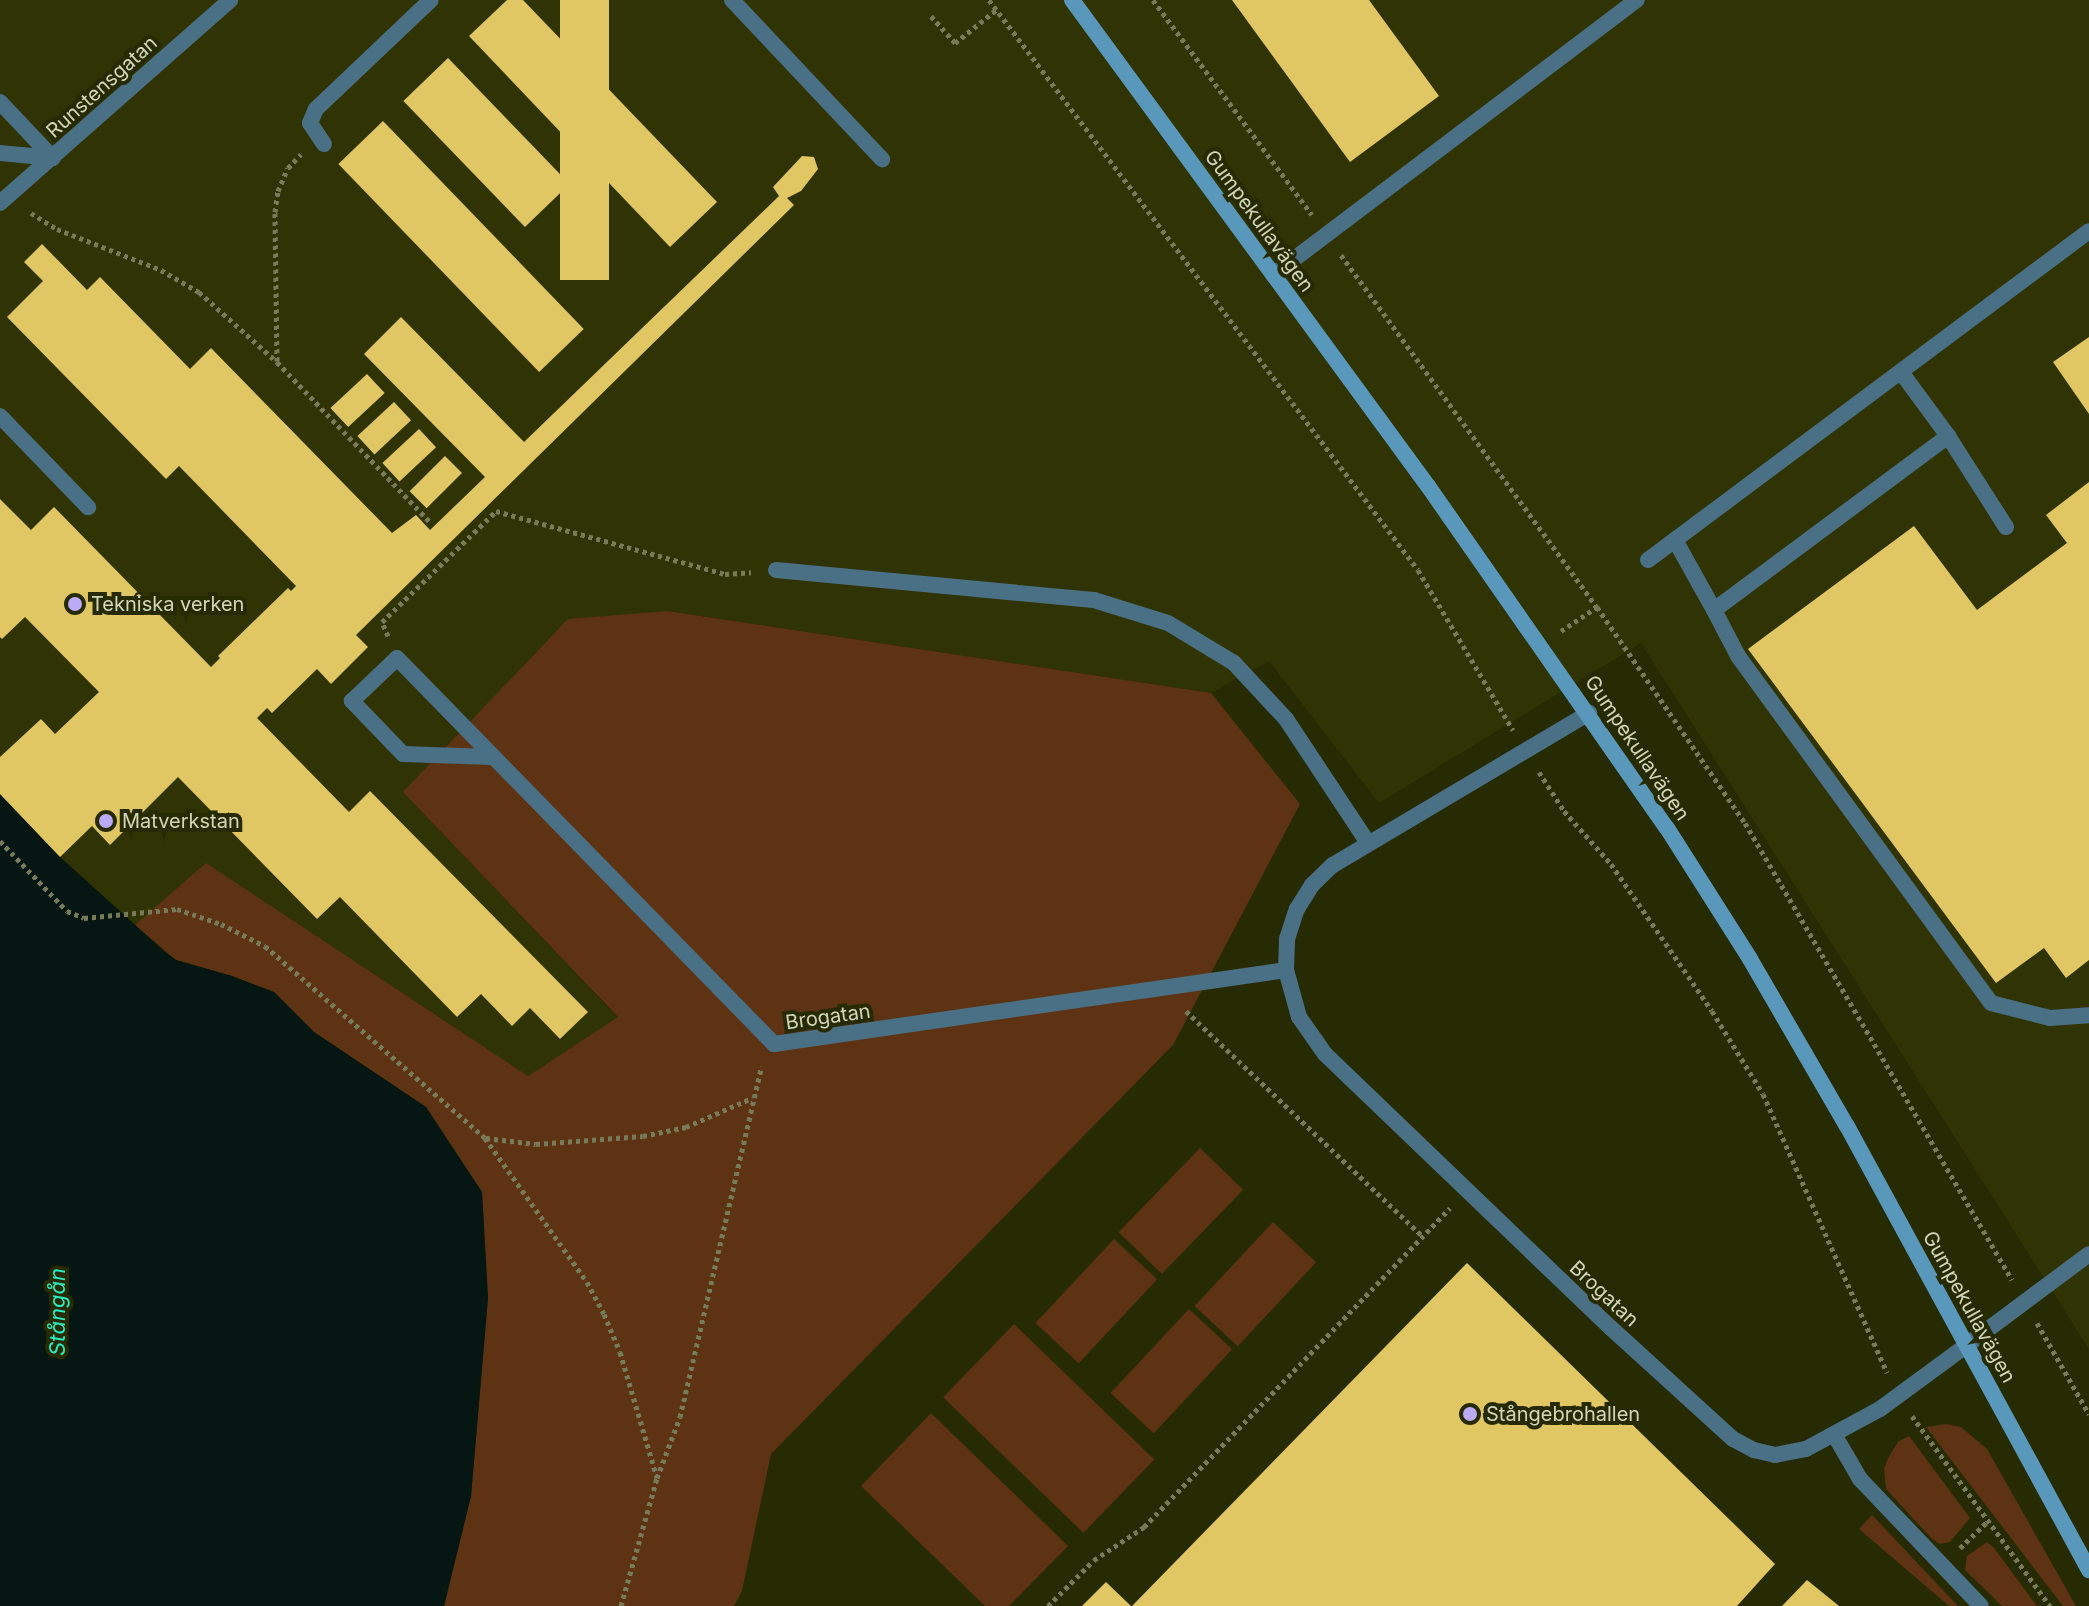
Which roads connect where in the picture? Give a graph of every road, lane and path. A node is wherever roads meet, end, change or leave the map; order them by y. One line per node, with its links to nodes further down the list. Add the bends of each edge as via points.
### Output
1 (230, 0): 13 (street, Runstensgatan)
2 (431, 0): 11 (street, via 316,109 310,123)
3 (732, 0): 14 (street)
4 (989, 0): 8 (path)
5 (1072, 0): 18 (street, Gumpekullavägen)
6 (1153, 0): 17 (path)
7 (1637, 0): 17 (street)
8 (996, 10): 9 (path, via 955,43); 34 (path, via 1418,570)
9 (931, 16)
10 (0, 102): 13 (street)
11 (320, 140): 19 (path, via 288,168 278,191)
12 (0, 153): 13 (street)
13 (53, 158): 15 (street, Runstensgatan)
14 (882, 159)
15 (6, 198): 19 (path, via 57,229 161,270 199,292)
16 (2089, 231): 20 (street)
17 (1327, 235): 18 (street); 29 (path)
18 (1273, 275): 31 (street, Gumpekullavägen)
19 (277, 362): 24 (path)
20 (1901, 372): 22 (street); 26 (street)
21 (0, 416): 23 (street)
22 (1948, 436): 25 (street); 30 (street)
23 (88, 507)
24 (429, 521)
25 (2006, 527)
26 (1675, 540): 27 (street); 30 (street)
27 (1648, 560)
28 (776, 570): 32 (path, via 725,574 496,511 382,622); 37 (street, via 1094,600 1168,623 1234,663 1286,719)
29 (1597, 607): 31 (path); 47 (path, via 1745,823)
30 (1714, 610): 40 (street, via 1738,656 1991,1003 2050,1018)
31 (1542, 645): 33 (street, Gumpekullavägen)
32 (397, 658): 35 (street, Brogatan); 35 (street, via 352,701 362,712 403,754)
33 (1589, 713): 34 (street, Brogatan); 48 (street, Gumpekullavägen, via 1750,959)
34 (1524, 750): 37 (street, Brogatan); 49 (path, via 1564,811 1611,864 1763,1094)
35 (491, 757): 41 (street, Brogatan)
36 (0, 841): 43 (path, via 67,911 84,918 177,909 265,946)
37 (1368, 843): 38 (street, Brogatan, via 1312,885 1287,939)
38 (1286, 970): 39 (street, Brogatan); 44 (street, Brogatan, via 1299,1017 1310,1035)
39 (1164, 990): 41 (street, Brogatan); 45 (path)
40 (2089, 1015)
41 (774, 1044): 42 (path)
42 (753, 1097): 43 (path, via 686,1127 643,1136 536,1144); 52 (path, via 680,1417)
43 (485, 1138): 52 (path, via 604,1314)
44 (1467, 1191): 45 (path); 51 (street, Brogatan, via 1733,1439 1775,1455)
45 (1423, 1237): 57 (path, via 1144,1527 1094,1560)
46 (2089, 1254): 47 (street, Brogatan)
47 (2025, 1302): 48 (street, Brogatan); 50 (path)
48 (1967, 1345): 49 (street, Brogatan); 55 (street, Gumpekullavägen)
49 (1899, 1396): 51 (street, Brogatan); 53 (path)
50 (2089, 1414)
51 (1835, 1436): 54 (street, via 1860,1479)
52 (657, 1478): 56 (path)
53 (1988, 1521): 54 (path); 59 (path)
54 (1941, 1566): 58 (street)
55 (2089, 1570)
56 (621, 1606)
57 (1048, 1606)
58 (1981, 1606)
59 (2050, 1606)

